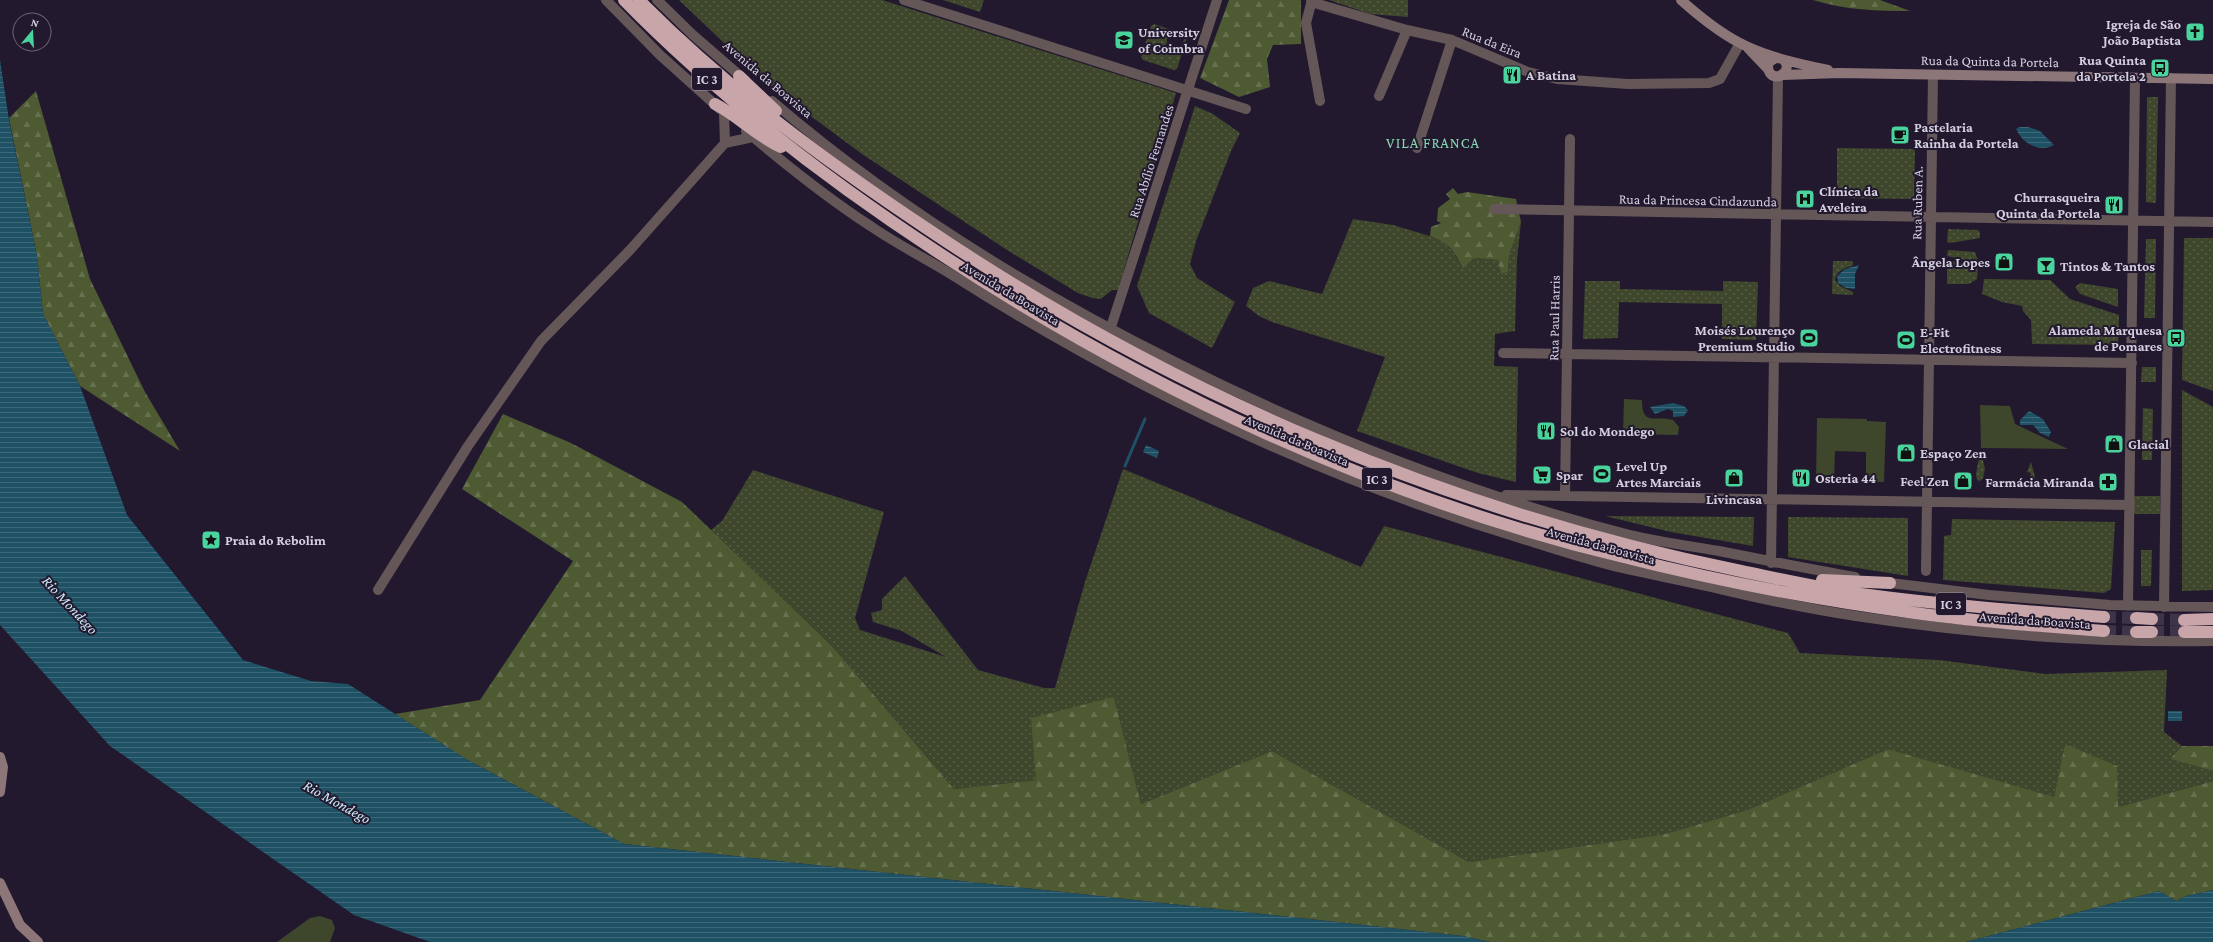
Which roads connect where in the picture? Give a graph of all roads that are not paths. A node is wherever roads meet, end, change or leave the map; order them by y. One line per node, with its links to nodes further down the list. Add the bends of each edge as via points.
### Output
1 (606, 0): 25 (street, Avenida da Boavista, via 660,55)
2 (624, 0): 33 (highway, Avenida da Boavista / IC 3, via 670,47)
3 (639, 0): 31 (highway, Avenida da Boavista / IC 3, via 733,87)
4 (657, 0): 17 (street, Avenida da Boavista)
5 (904, 0): 22 (street)
6 (1217, 0): 22 (street, Rua Abílio Fernandes)
7 (1681, 0): 9 (street)
8 (1311, 1): 10 (street, Rua da Eira); 24 (street, via 1306,23)
9 (1690, 4): 12 (street)
10 (1407, 30): 11 (street, Rua da Eira); 23 (street)
11 (1452, 40): 12 (street, Rua da Eira, via 1528,72 1550,77 1628,84 1709,83 1720,79); 32 (street)
12 (1743, 44): 13 (street, Rua da Quinta da Portela); 14 (street)
13 (1780, 59): 14 (street, via 1769,62); 15 (street, Rua da Quinta da Portela); 18 (street, via 1787,68)
14 (1767, 68): 18 (street, via 1772,76)
15 (1839, 73): 16 (street, Rua da Quinta da Portela); 18 (street, Rua da Quinta da Portela)
16 (1933, 75): 19 (street, Rua da Quinta da Portela); 37 (street, Rua Ruben A.)
17 (739, 76): 31 (highway, via 791,125); 41 (street, Avenida da Boavista, via 756,87 816,139 904,202 986,257)
18 (1780, 76): 36 (street)
19 (2135, 78): 20 (street, Rua da Quinta da Portela); 38 (street)
20 (2171, 78): 21 (street, Rua da Quinta da Portela); 39 (street)
21 (2213, 79)
22 (1188, 91): 26 (street); 41 (street, Rua Abílio Fernandes)
23 (1379, 96)
24 (1320, 100)
25 (715, 104): 27 (street, Avenida da Boavista); 33 (highway, via 764,139)
26 (1246, 109)
27 (724, 113): 28 (street, Avenida da Boavista); 30 (street)
28 (753, 137): 30 (street); 70 (street, Avenida da Boavista, via 786,165 875,229 1109,368 1217,422 1408,502 1485,528 1620,567 1795,606 1986,632 2104,640)
29 (1570, 139): 35 (street, Rua Paul Harris)
30 (725, 142): 56 (street, via 630,250 541,341 468,446)
31 (804, 142): 54 (highway, Avenida da Boavista / IC 3, via 847,175 981,265 1145,360 1226,400 1359,457 1485,504 1626,545)
32 (1417, 148)
33 (795, 153): 65 (highway, Avenida da Boavista / IC 3, via 884,217 1039,316 1139,371 1221,413 1412,492 1481,517 1616,555 1797,595 1920,614)
34 (1494, 210): 35 (street, Rua da Princesa Cindazunda)
35 (1569, 212): 36 (street, Rua da Princesa Cindazunda); 43 (street, Rua Paul Harris)
36 (1776, 215): 37 (street, Rua da Princesa Cindazunda); 44 (street)
37 (1931, 218): 38 (street, Rua da Princesa Cindazunda); 45 (street, Rua Ruben A.)
38 (2134, 221): 39 (street, Rua da Princesa Cindazunda); 46 (street)
39 (2169, 222): 40 (street, Rua da Princesa Cindazunda); 58 (street)
40 (2213, 222)
41 (1110, 330): 47 (street, Avenida da Boavista, via 1303,423)
42 (1503, 353): 43 (street)
43 (1567, 354): 44 (street); 48 (street, Rua Paul Harris)
44 (1774, 357): 45 (street); 49 (street)
45 (1929, 360): 46 (street); 50 (street, Rua Ruben A.)
46 (2132, 363): 51 (street)
47 (1492, 495): 48 (street); 52 (street, Avenida da Boavista, via 1677,546 1717,551)
48 (1566, 496): 49 (street)
49 (1772, 499): 50 (street); 52 (street)
50 (1927, 502): 51 (street); 53 (street, Rua Ruben A.)
51 (2130, 505): 57 (street)
52 (1771, 563): 55 (street, Avenida da Boavista)
53 (1926, 571)
54 (1798, 582): 55 (highway, via 1826,580); 60 (highway, Avenida da Boavista / IC 3, via 1858,593 1988,608)
55 (1890, 583): 57 (street, Avenida da Boavista, via 2027,599)
56 (378, 590)
57 (2128, 606): 58 (street, Avenida da Boavista)
58 (2164, 607): 59 (street, Avenida da Boavista)
59 (2213, 607)
60 (2104, 617)
61 (2136, 618): 62 (highway)
62 (2152, 619)
63 (2213, 619): 64 (highway)
64 (2184, 620)
65 (2104, 631)
66 (2136, 632): 67 (highway)
67 (2152, 632)
68 (2184, 632): 69 (highway)
69 (2213, 632)
70 (2213, 641)
71 (0, 758): 72 (street, via 3,767)
72 (0, 792)
73 (0, 883): 74 (street, via 20,925)
74 (38, 942)

